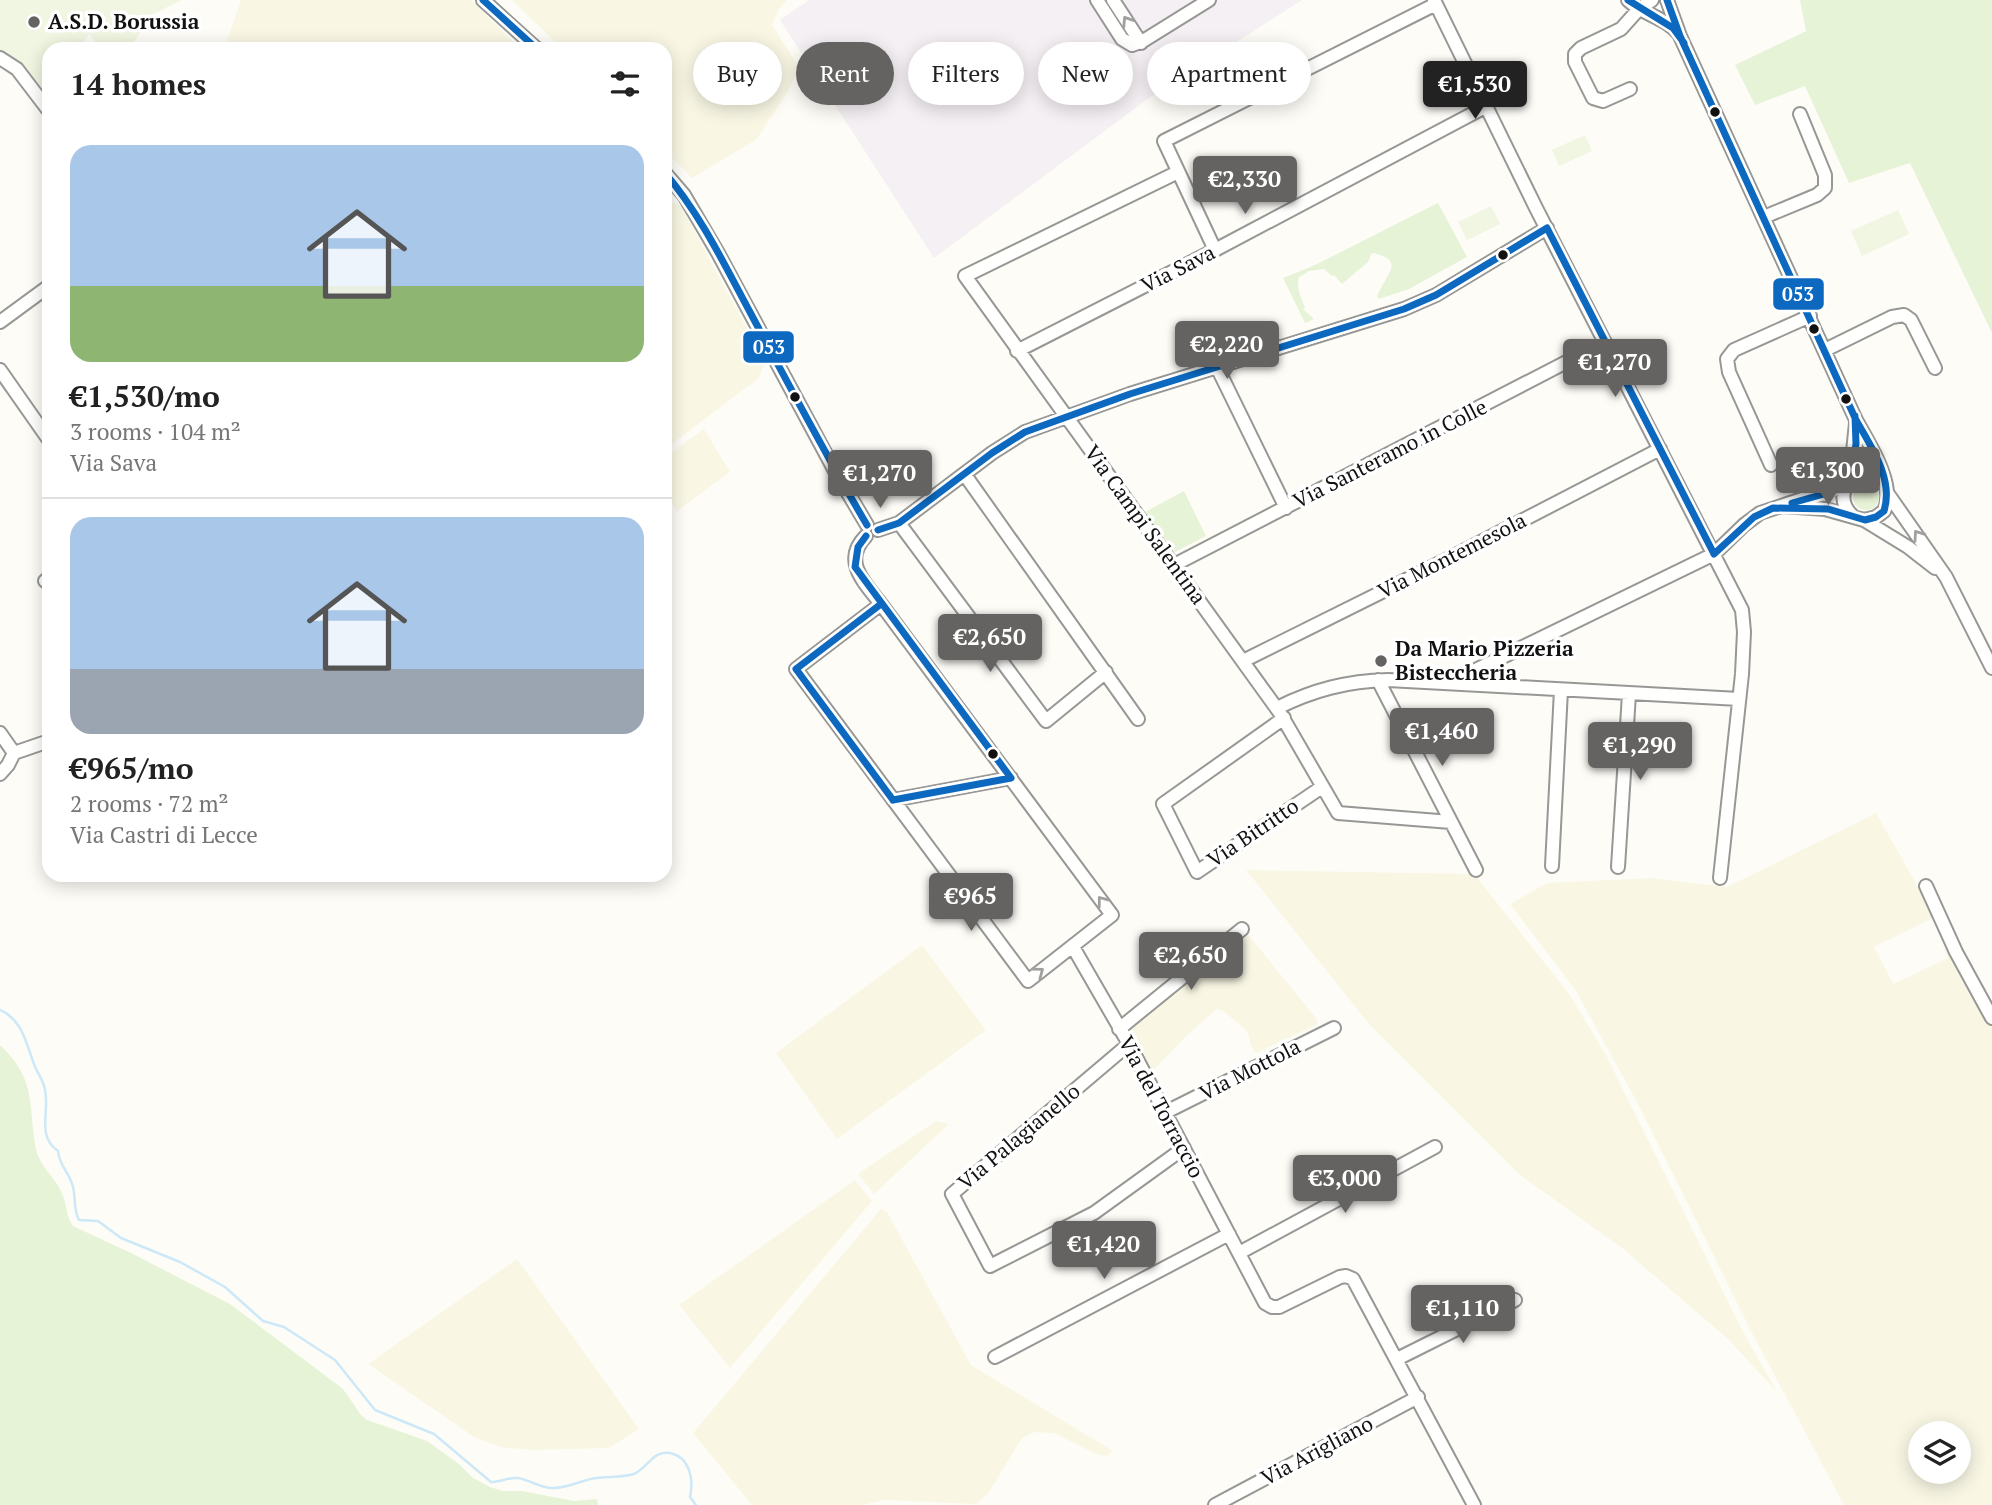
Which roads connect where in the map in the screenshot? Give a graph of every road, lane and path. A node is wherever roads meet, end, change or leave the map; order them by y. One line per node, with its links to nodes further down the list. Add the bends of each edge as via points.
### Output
1 (483, 0): 11 (street)
2 (1097, 0): 12 (street, via 1124,41)
3 (1113, 0): 12 (street, one-way to 3)
4 (1209, 0): 12 (street)
5 (1628, 0): 9 (street)
6 (1651, 0): 9 (street)
7 (1668, 0): 10 (street)
8 (1435, 2): 16 (street); 18 (street, via 1164,141)
9 (1638, 10): 10 (street, via 1668,24); 14 (street, via 1621,29 1581,48 1574,57 1593,98 1605,100)
10 (1680, 36): 20 (street)
11 (529, 42)
12 (1141, 43)
13 (0, 58): 15 (street, via 17,69)
14 (1630, 89)
15 (42, 102)
16 (1487, 106): 21 (street); 22 (street, Via Sava)
17 (1800, 114): 20 (street, via 1825,175 1825,188)
18 (1178, 172): 22 (street); 28 (street, Via Campi Salentina, via 965,276)
19 (672, 181): 44 (street, via 718,253)
20 (1764, 216): 24 (street)
21 (1546, 228): 26 (street); 29 (street, via 1436,295 1404,309)
22 (1216, 250): 28 (street, Via Sava)
23 (42, 291): 25 (street)
24 (1810, 316): 27 (street); 36 (street, via 1734,350 1727,359)
25 (0, 322)
26 (1605, 342): 35 (street); 41 (street, Via Santeramo in Colle)
27 (1825, 350): 30 (street, via 1892,317 1904,316 1911,320); 33 (street)
28 (1017, 351): 32 (street, Via Campi Salentina)
29 (1217, 367): 32 (street); 41 (street)
30 (1935, 368)
31 (0, 370): 34 (street)
32 (1067, 416): 37 (street, via 1025,432); 46 (street, Via Campi Salentina)
33 (1856, 419): 38 (street); 39 (street)
34 (42, 430)
35 (1660, 449): 45 (street); 49 (street, Via Montemesola)
36 (1772, 466)
37 (965, 475): 43 (street); 51 (street)
38 (1849, 482): 39 (street, via 1870,475); 40 (street); 42 (street, via 1844,503)
39 (1887, 490): 42 (street, via 1884,511); 47 (street, one-way to 39)
40 (1783, 506): 42 (street, via 1825,509); 45 (street, via 1754,517)
41 (1286, 508): 46 (street, Via Santeramo in Colle)
42 (1859, 519): 47 (street, via 1908,547)
43 (899, 523): 44 (street); 51 (street, via 1046,721)
44 (871, 530): 48 (street, via 858,547 855,567)
45 (1714, 554): 53 (street); 56 (street, via 1744,617)
46 (1174, 565): 49 (street, Via Campi Salentina)
47 (1946, 577): 50 (street)
48 (881, 604): 63 (street); 65 (street, via 796,669)
49 (1243, 661): 57 (street, Via Campi Salentina)
50 (1992, 668)
51 (1106, 672): 58 (street)
52 (1378, 680): 53 (street); 57 (street, via 1322,689); 66 (street)
53 (1449, 684): 54 (street)
54 (1561, 690): 55 (street); 67 (street)
55 (1629, 694): 56 (street); 68 (street)
56 (1739, 699): 70 (street)
57 (1280, 713): 64 (street, Via Campi Salentina); 64 (street, Via Bitritto, via 1163,804 1197,872)
58 (1138, 719)
59 (0, 733): 61 (street)
60 (42, 743): 61 (street)
61 (14, 753): 62 (street)
62 (0, 774)
63 (1011, 778): 65 (street); 73 (street, one-way to 63, via 1112,915)
64 (1322, 787): 66 (street, Via Campi Salentina, via 1338,813)
65 (892, 800): 73 (street, one-way to 73, via 1028,981)
66 (1451, 822): 69 (street)
67 (1552, 866)
68 (1618, 867)
69 (1476, 870)
70 (1720, 878)
71 (1926, 886): 74 (street)
72 (1242, 929): 76 (street)
73 (1073, 947): 76 (street, Via del Torraccio)
74 (1992, 1018)
75 (1334, 1028): 78 (street, Via Mottola)
76 (1119, 1029): 77 (street, Via del Torraccio)
77 (1129, 1044): 78 (street, Via del Torraccio); 80 (street, Via Palagianello, via 952,1194 990,1266 1094,1213)
78 (1166, 1112): 80 (street, Via del Torraccio)
79 (1435, 1147): 82 (street)
80 (1184, 1148): 81 (street, Via del Torraccio)
81 (1229, 1234): 82 (street, Via del Torraccio); 84 (street)
82 (1239, 1253): 85 (street, Via del Torraccio, via 1265,1303 1272,1307 1340,1277 1350,1277)
83 (1515, 1300): 85 (street)
84 (995, 1357)
85 (1397, 1359): 86 (street, Via del Torraccio)
86 (1418, 1397): 87 (street, Via Arigliano); 88 (street, Via del Torraccio)
87 (1215, 1505)
88 (1474, 1505)

